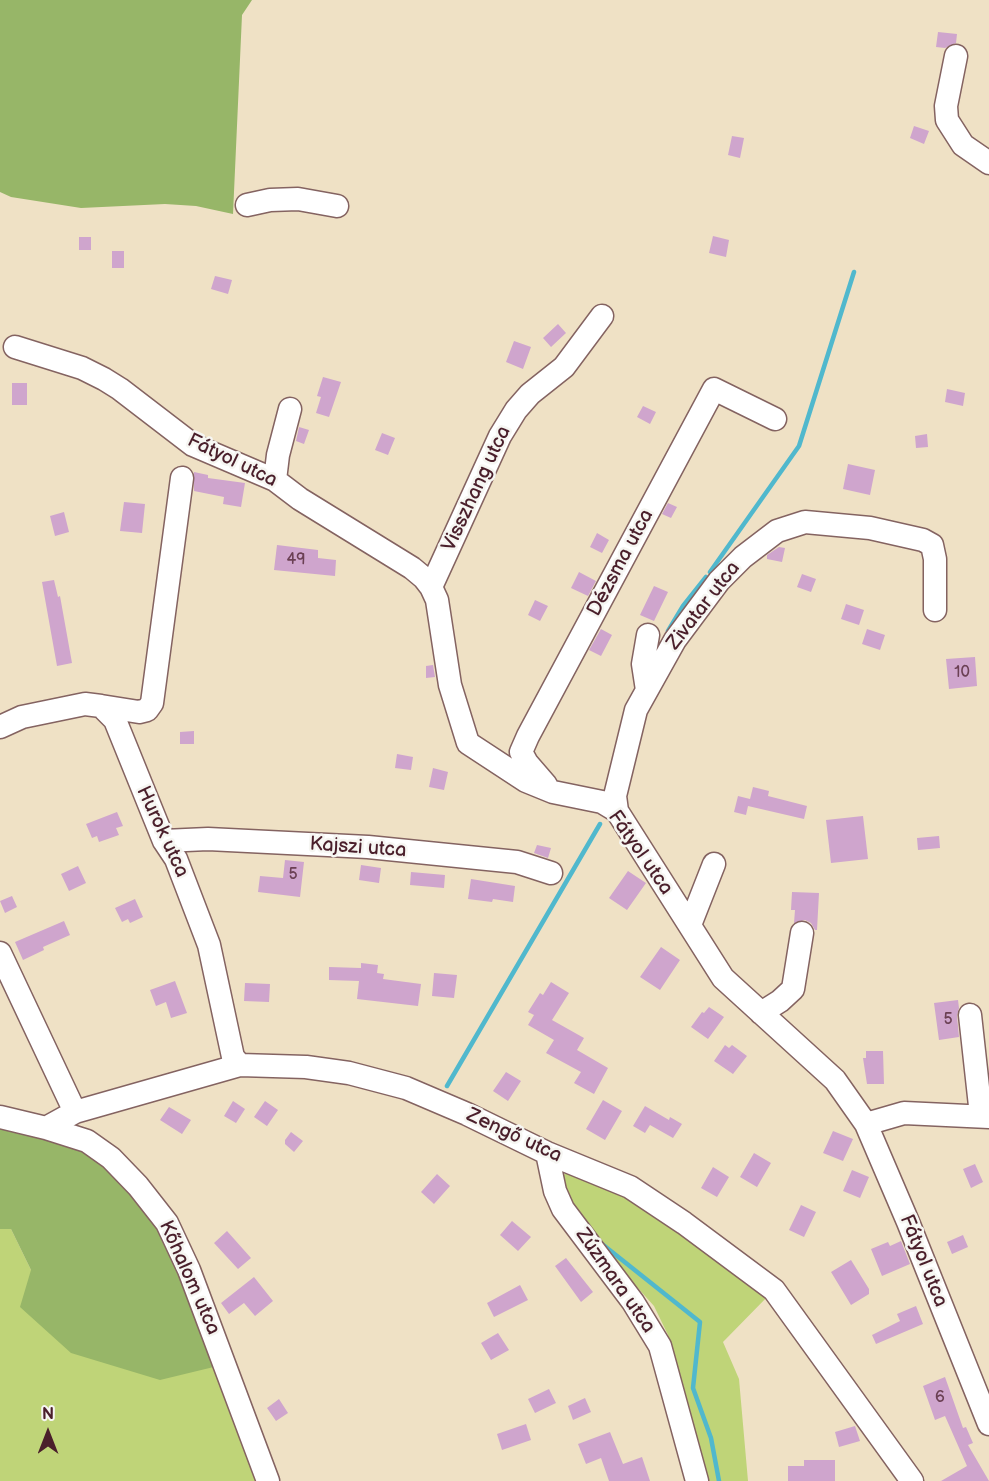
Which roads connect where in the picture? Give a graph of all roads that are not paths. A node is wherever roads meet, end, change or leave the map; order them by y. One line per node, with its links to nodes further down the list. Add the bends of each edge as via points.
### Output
1 (956, 56): 2 (street, via 947,120 963,145)
2 (989, 163)
3 (247, 205): 4 (street, via 298,199)
4 (337, 206)
5 (602, 316): 11 (street, Visszhang utca, via 564,367 530,394 500,435)
6 (15, 347): 10 (street, Fátyol utca, via 104,379 193,445)
7 (290, 410): 10 (street)
8 (775, 419): 17 (street, Dézsma utca, via 714,389 521,752)
9 (182, 478): 15 (street, via 154,698 147,710 139,712)
10 (276, 480): 11 (street, Fátyol utca, via 412,568)
11 (431, 587): 17 (street, Fátyol utca, via 440,613 450,685 468,743 526,781)
12 (935, 610): 14 (street, Zivatar utca, via 932,545 855,526 805,522 777,531 719,581 675,640)
13 (648, 634): 14 (street, via 643,664)
14 (647, 690): 18 (street, Zivatar utca, via 636,710 615,796)
15 (101, 706): 16 (street, via 85,704 52,710); 19 (street, Hurok utca, via 116,720)
16 (0, 727)
17 (554, 792): 18 (street, Fátyol utca, via 602,802)
18 (617, 811): 22 (street, Fátyol utca)
19 (164, 841): 21 (street, Kajszi utca, via 208,839 368,847 517,862); 27 (street, Hurok utca, via 176,859 209,945 233,1057)
20 (714, 864): 22 (street)
21 (551, 873)
22 (690, 926): 25 (street, Fátyol utca, via 723,978)
23 (802, 933): 25 (street, via 793,989)
24 (0, 953): 28 (street)
25 (761, 1013): 31 (street, Fátyol utca, via 835,1080)
26 (970, 1015): 29 (street)
27 (240, 1065): 28 (street, Zengő utca); 33 (street, Zengő utca, via 306,1067 406,1088)
28 (75, 1112): 32 (street, Zengő utca)
29 (985, 1116): 31 (street, via 904,1113)
30 (0, 1117): 32 (street)
31 (866, 1124): 34 (street, Fátyol utca)
32 (46, 1128): 35 (street, Kőhalom utca, via 87,1141 111,1158 167,1223 189,1270)
33 (547, 1153): 36 (street, Zúzmara utca, via 563,1209 633,1302 660,1346); 37 (street, Zengő utca, via 630,1187 774,1290)
34 (989, 1424)
35 (268, 1481)
36 (697, 1481)
37 (912, 1481)

